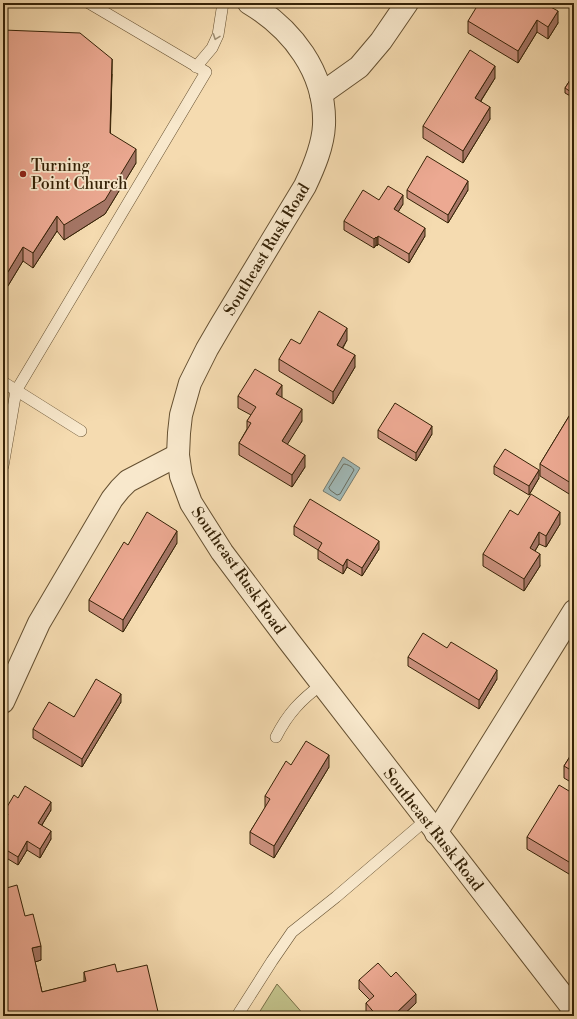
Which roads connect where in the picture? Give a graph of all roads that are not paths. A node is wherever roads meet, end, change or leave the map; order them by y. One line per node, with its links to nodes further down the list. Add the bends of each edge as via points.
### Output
1 (89, 3): 5 (lane)
2 (223, 3): 5 (lane, one-way to 5, via 218,35 212,48)
3 (249, 3): 6 (street, Southeast Rusk Road, via 290,35 308,60)
4 (407, 3): 6 (street, via 359,67)
5 (196, 67): 8 (lane, via 206,72)
6 (321, 94): 10 (street, Southeast Rusk Road, via 324,125 312,170 296,203 221,325 190,383 181,415)
7 (3, 382): 8 (lane)
8 (16, 391): 9 (lane); 11 (lane)
9 (81, 431)
10 (178, 455): 13 (street, Southeast Rusk Road, via 181,476 191,503 222,552); 14 (street, via 128,481 112,499 40,623)
11 (3, 466)
12 (574, 611): 16 (street)
13 (322, 684): 15 (lane, via 302,700 284,721); 16 (street, Southeast Rusk Road)
14 (3, 702)
15 (276, 737)
16 (431, 827): 17 (street, Southeast Rusk Road); 18 (lane, via 292,932)
17 (572, 1002)
18 (237, 1016)

